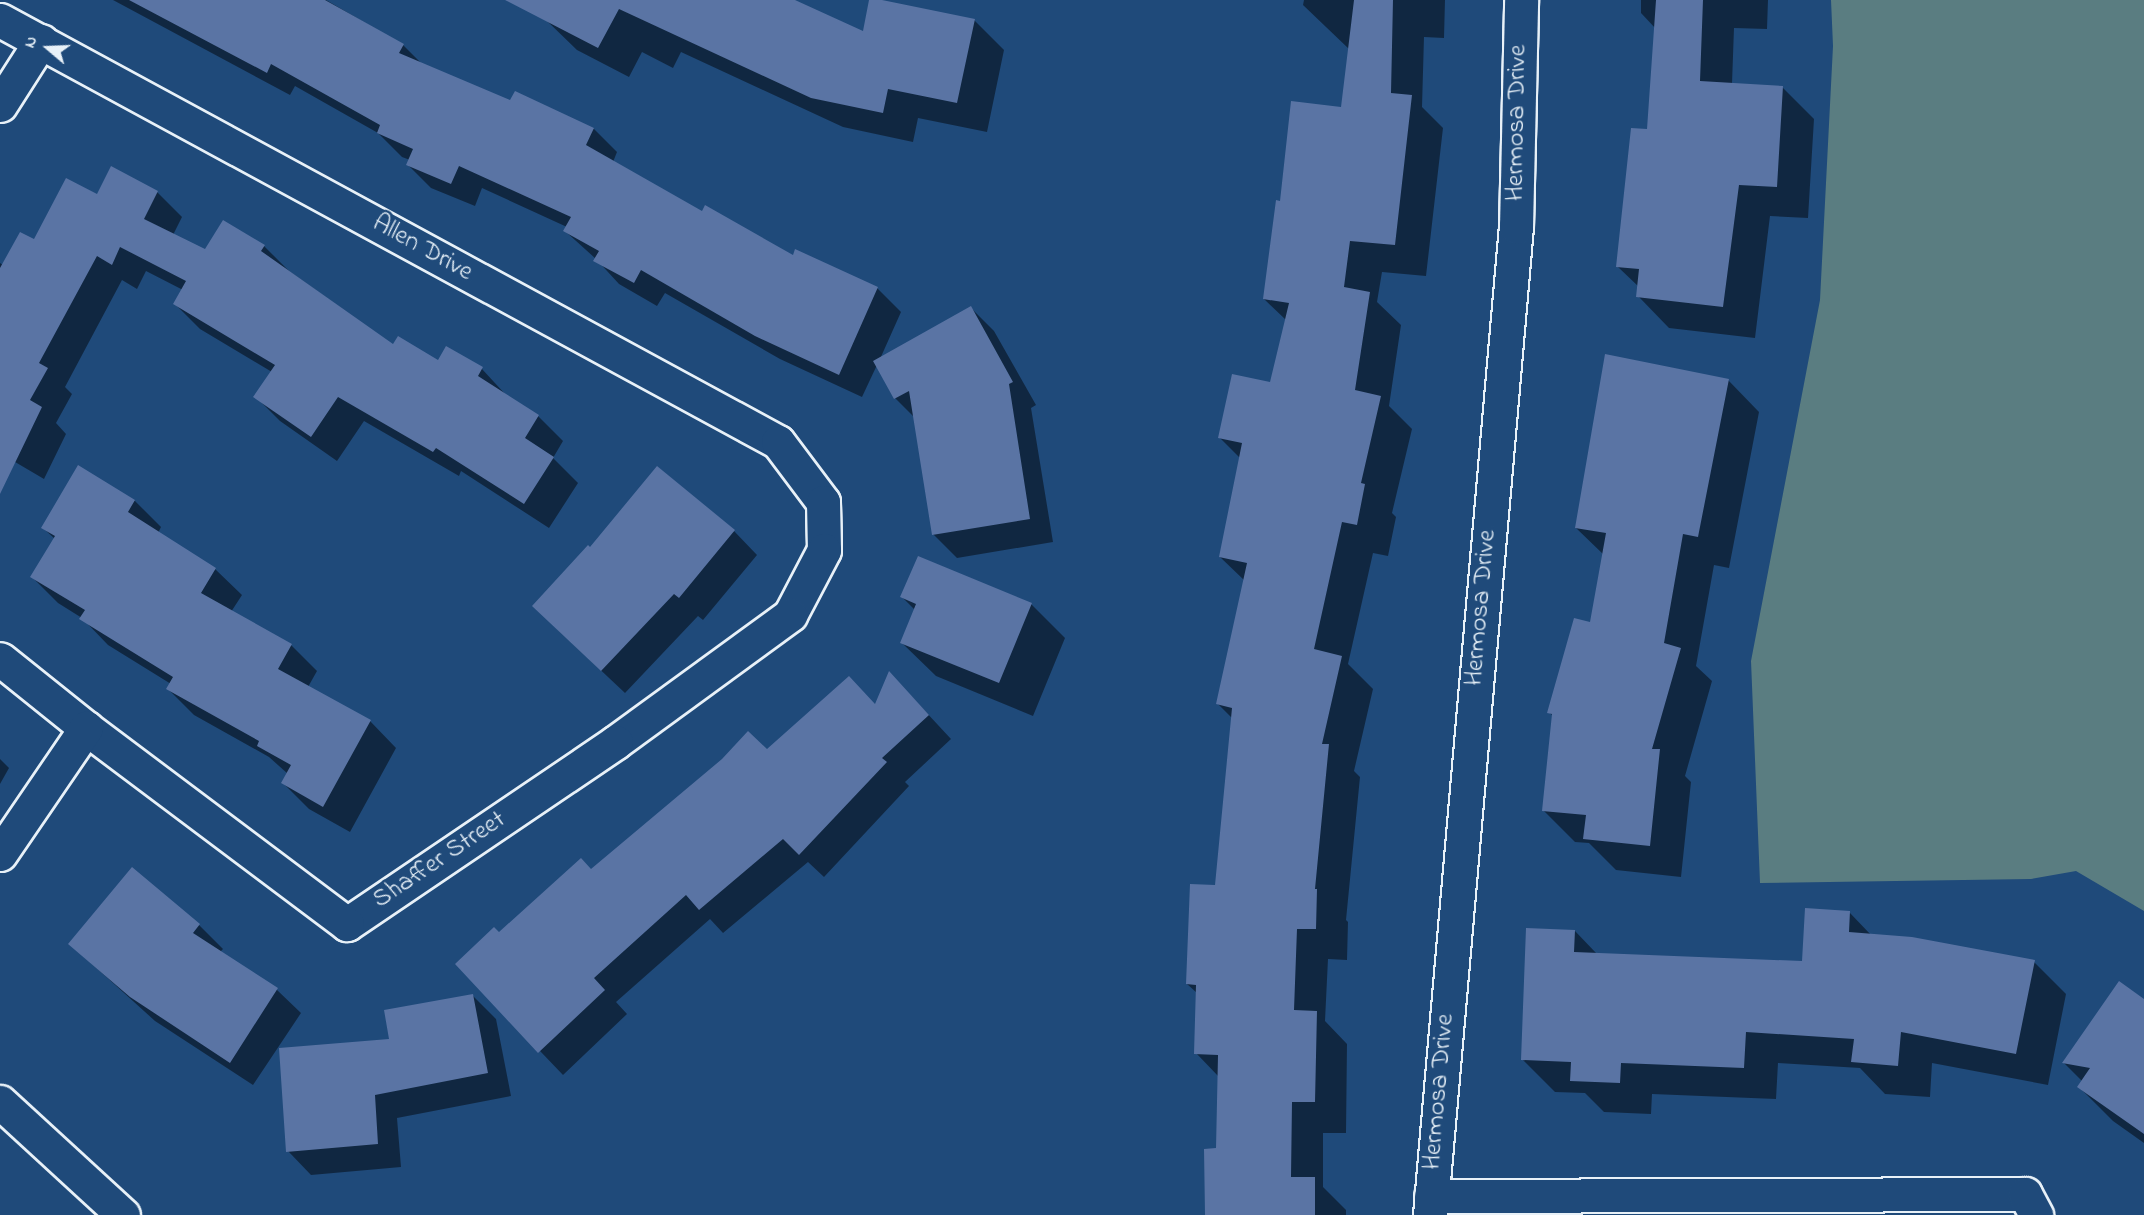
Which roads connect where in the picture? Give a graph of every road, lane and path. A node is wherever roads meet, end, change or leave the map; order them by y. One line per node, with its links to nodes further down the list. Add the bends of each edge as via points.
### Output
1 (1521, 0): 10 (street, Hermosa Drive, via 1516,227)
2 (0, 20): 3 (street, Allen Drive)
3 (41, 41): 4 (street); 5 (street, Allen Drive, via 778,442)
4 (0, 105)
5 (823, 502): 7 (street, Shaffer Street, via 824,550 790,615 616,742 347,924)
6 (0, 659): 7 (street, Shaffer Street)
7 (86, 728): 8 (street)
8 (0, 855)
9 (0, 1102): 11 (street)
10 (1430, 1206): 12 (street, via 2025,1194)
11 (123, 1215)
12 (2036, 1215)

